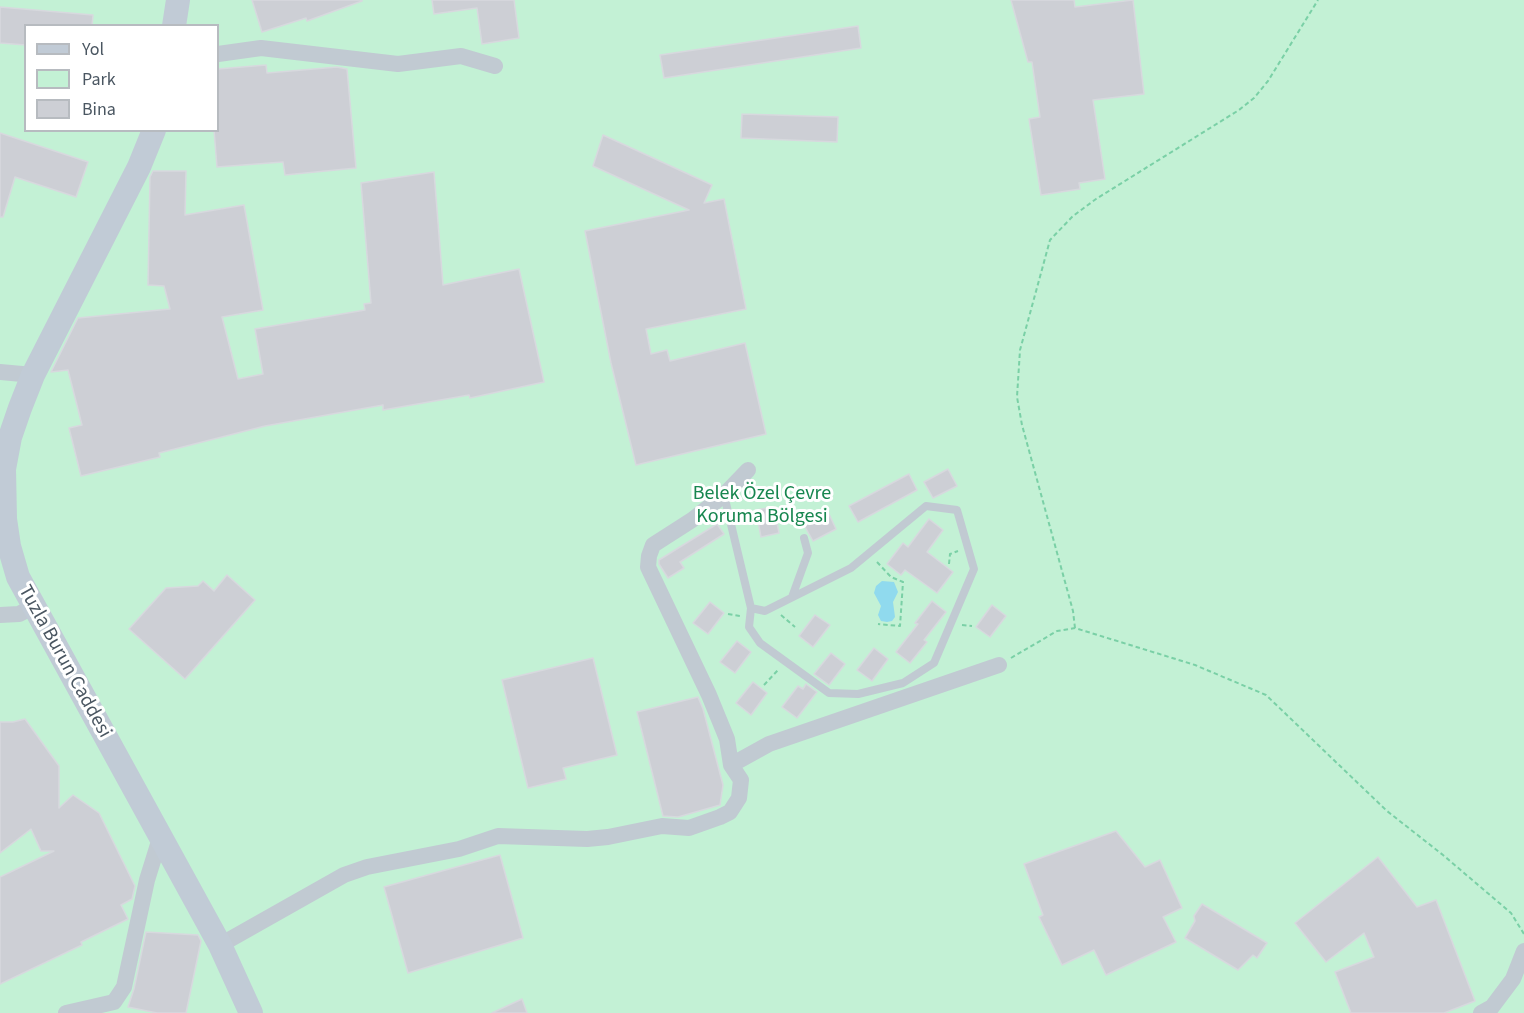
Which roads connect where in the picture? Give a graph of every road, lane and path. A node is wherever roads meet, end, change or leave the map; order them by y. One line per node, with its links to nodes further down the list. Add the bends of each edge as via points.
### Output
1 (178, 0): 3 (main road)
2 (1318, 0): 23 (path, via 1254,98 1096,199 1050,240 1020,350 1017,397)
3 (174, 24)
4 (219, 54): 5 (street, via 261,48 398,64 461,56)
5 (495, 66)
6 (153, 132): 8 (main road, Tuzla Burun Caddesi)
7 (0, 372): 8 (street)
8 (33, 375): 10 (main road, Tuzla Burun Caddesi, via 10,437)
9 (748, 470): 11 (street)
10 (2, 479): 17 (main road, Tuzla Burun Caddesi, via 9,546)
11 (724, 495): 19 (lane); 27 (street, via 653,545 648,567 710,695 727,739)
12 (804, 537): 16 (lane, via 808,553)
13 (967, 547): 14 (lane, via 957,510 926,506); 15 (path, via 950,554); 24 (lane, via 974,569 934,663 903,683 858,694 830,693)
14 (869, 553): 16 (lane, via 851,568); 21 (path, via 891,577 903,582 900,626)
15 (949, 564)
16 (792, 597): 18 (lane)
17 (33, 607): 20 (street, via 19,614); 28 (main road, Tuzla Burun Caddesi)
18 (772, 607): 19 (lane, via 765,611); 22 (path)
19 (751, 608): 24 (lane, via 749,627 760,643)
20 (0, 615)
21 (878, 624)
22 (795, 627)
23 (1076, 628): 25 (path, via 1057,631); 29 (path, via 1195,665 1266,695 1387,812 1511,913)
24 (785, 662): 26 (path)
25 (999, 665): 27 (street, via 769,744)
26 (764, 685)
27 (731, 765): 30 (street, via 741,780 739,798 730,812 689,828 662,826 587,839 498,836 459,849 367,867 344,875)
28 (161, 835): 30 (main road, Tuzla Burun Caddesi); 32 (street, via 124,987 114,1002)
29 (1524, 934)
30 (220, 945): 33 (main road, Tuzla Burun Caddesi)
31 (1524, 951): 34 (street, via 1512,979 1492,1007)
32 (66, 1013)
33 (250, 1013)
34 (1481, 1013)

